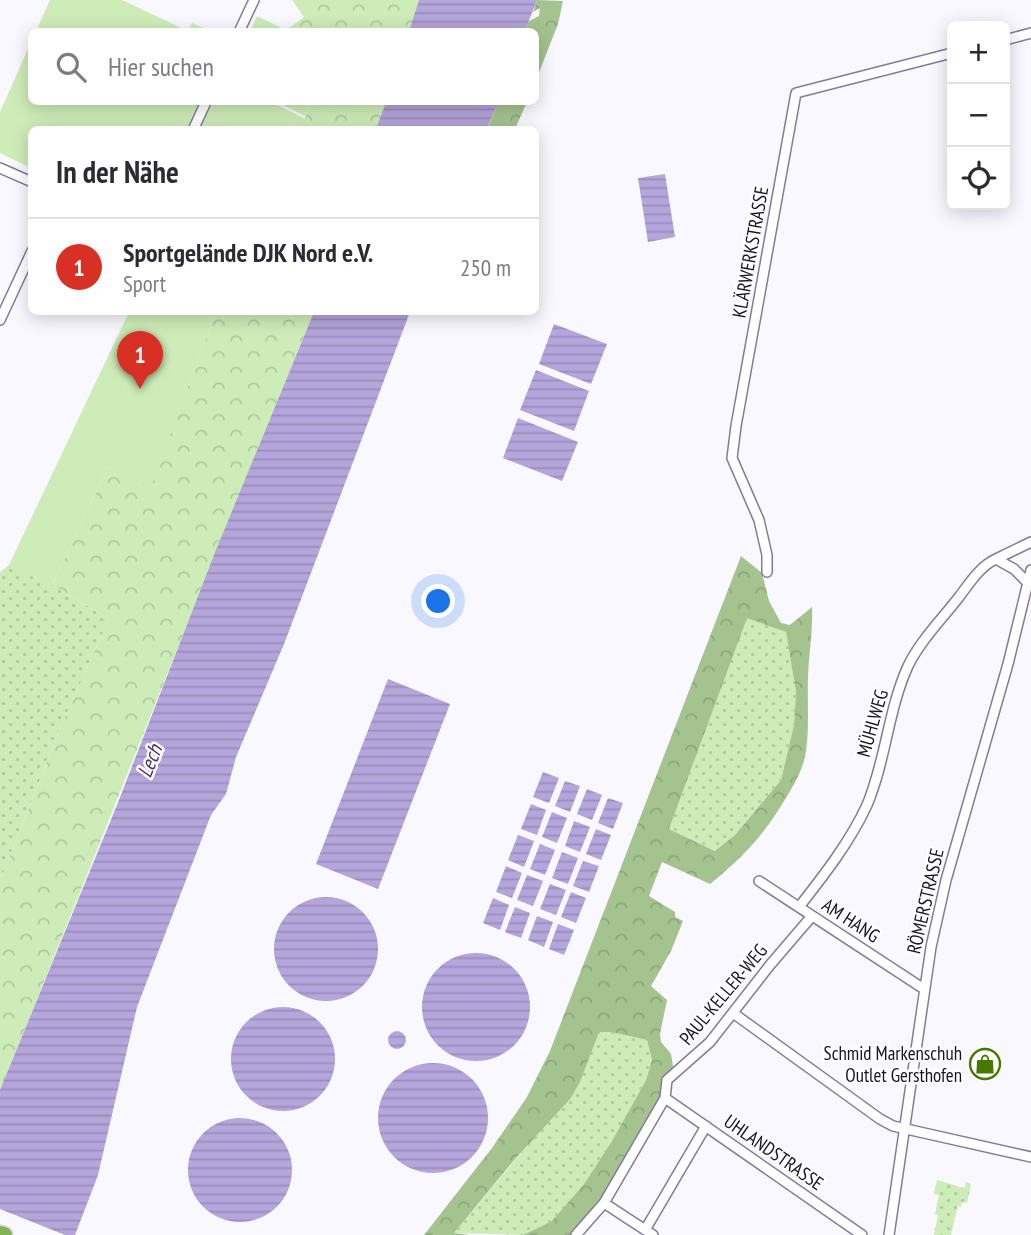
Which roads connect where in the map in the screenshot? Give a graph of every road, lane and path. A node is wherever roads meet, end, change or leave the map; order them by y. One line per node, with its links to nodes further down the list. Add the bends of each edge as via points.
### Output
1 (254, 0): 2 (street)
2 (241, 28)
3 (1031, 33): 4 (street)
4 (1010, 39)
5 (947, 54): 15 (street, KLÄRWERKSTRASSE, via 796,93 732,458 759,520)
6 (205, 105): 7 (street)
7 (195, 126)
8 (0, 168): 9 (street)
9 (28, 180)
10 (28, 260): 11 (street)
11 (0, 320)
12 (1031, 541): 13 (street)
13 (996, 559): 16 (street); 18 (street, MÜHLWEG, via 977,574 909,665 868,802 834,862)
14 (1031, 570): 16 (street, RÖMERSTRASSE)
15 (767, 572)
16 (1028, 583): 20 (street, RÖMERSTRASSE, via 946,880)
17 (759, 881): 18 (street, AM HANG)
18 (799, 907): 19 (street, AM HANG)
19 (812, 916): 20 (street, AM HANG); 21 (street, PAUL-KELLER-WEG)
20 (924, 989): 24 (street, RÖMERSTRASSE)
21 (733, 1013): 22 (street, PAUL-KELLER-WEG, via 703,1049 667,1080); 24 (street, via 880,1119)
22 (665, 1098): 23 (street, UHLANDSTRASSE); 26 (street, PAUL-KELLER-WEG)
23 (706, 1126): 27 (street); 29 (street, UHLANDSTRASSE)
24 (904, 1129): 25 (street); 30 (street, RÖMERSTRASSE)
25 (1031, 1157)
26 (604, 1202): 27 (street); 28 (street, PAUL-KELLER-WEG)
27 (649, 1233)
28 (576, 1235)
29 (862, 1235)
30 (889, 1235)

